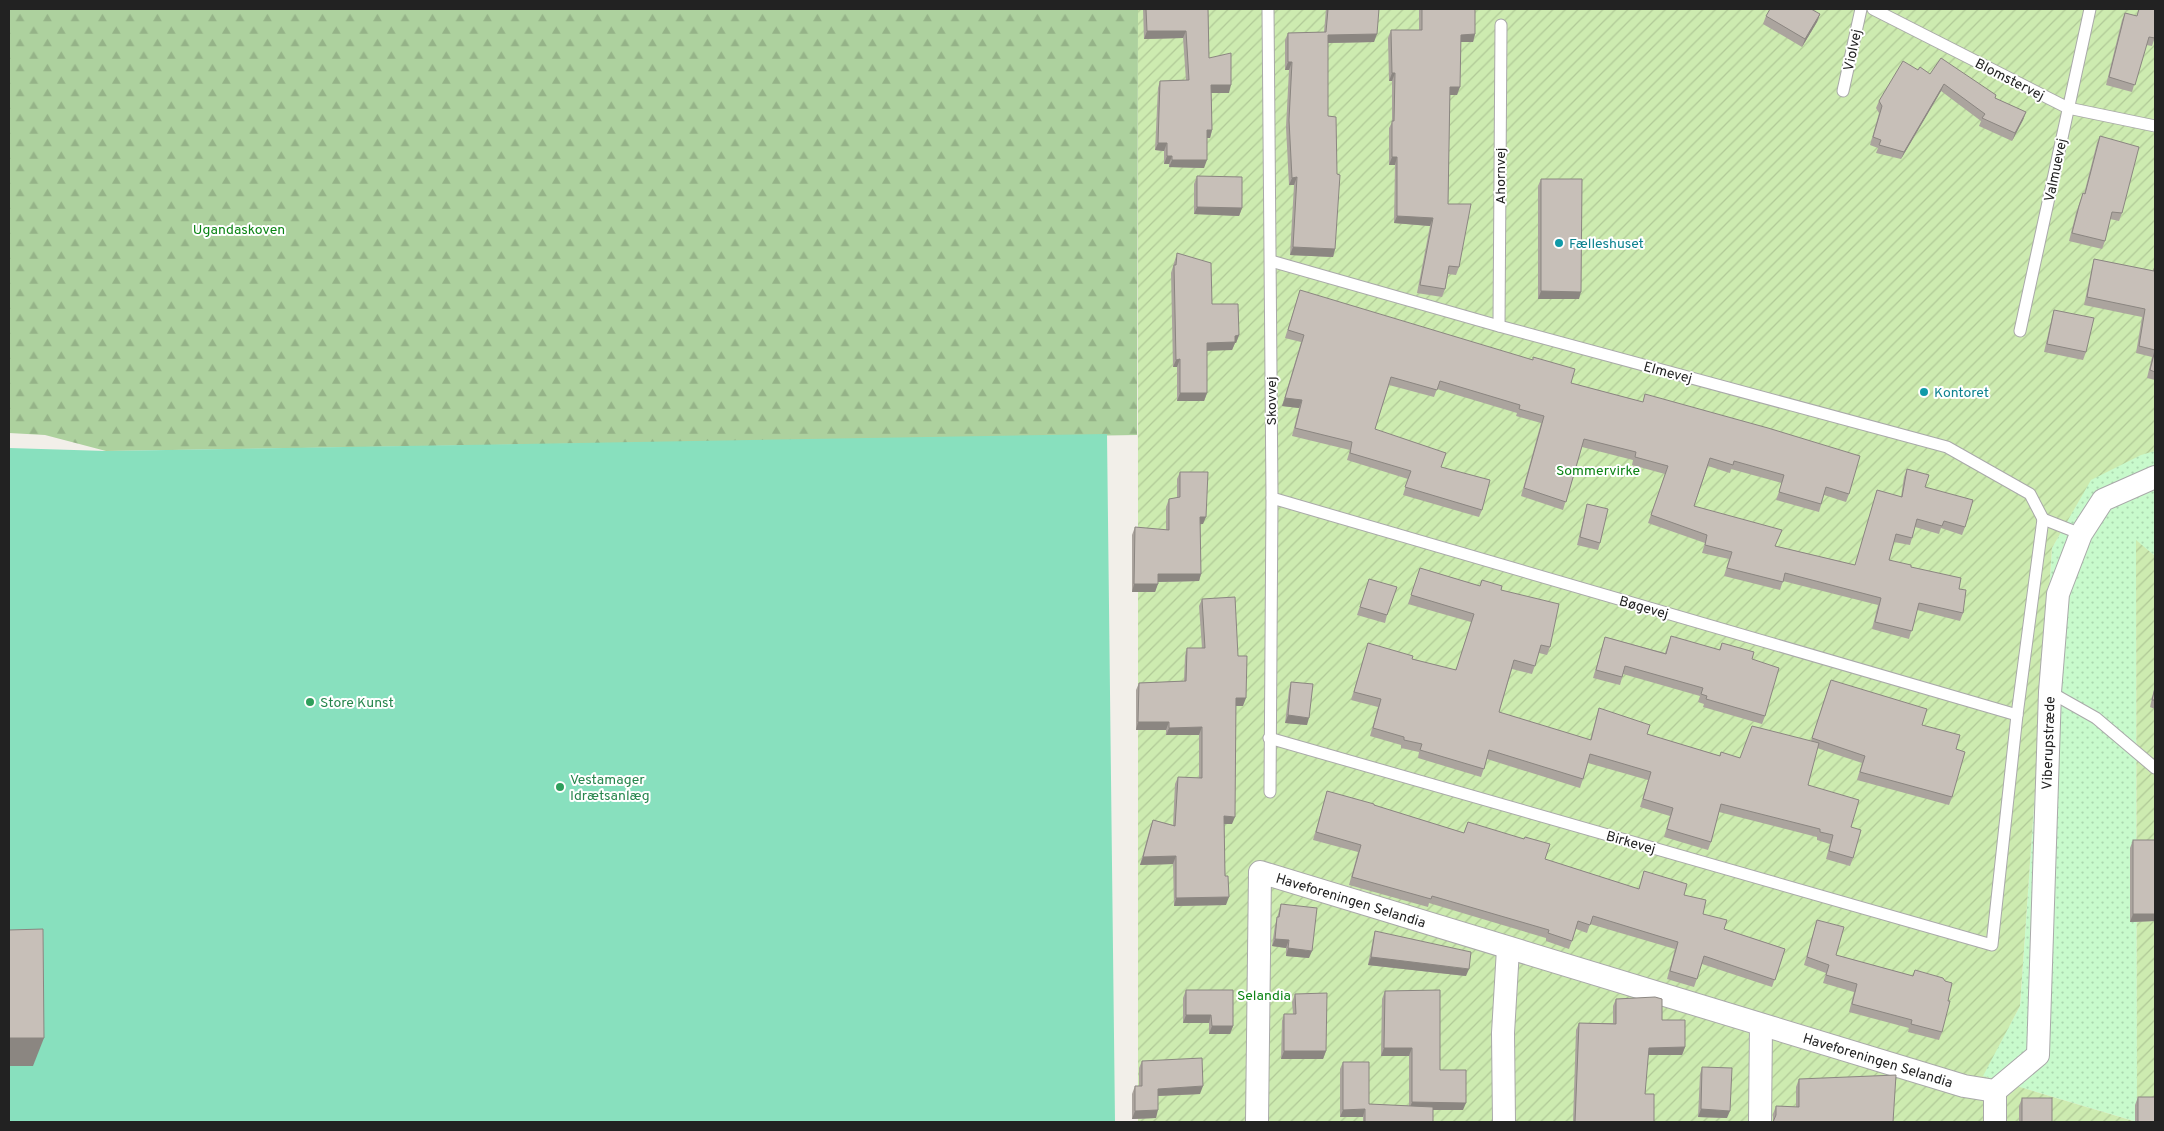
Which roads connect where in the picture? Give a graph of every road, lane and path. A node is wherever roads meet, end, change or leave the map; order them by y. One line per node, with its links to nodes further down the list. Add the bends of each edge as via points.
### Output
1 (1268, 9): 9 (lane, Skovvej)
2 (1861, 9): 6 (lane, Violvej)
3 (1874, 9): 7 (lane, Blomstervej)
4 (2090, 9): 7 (lane, Valmuevej)
5 (1501, 25): 10 (lane, Ahornvej)
6 (1842, 91)
7 (2068, 108): 8 (lane, Blomstervej); 11 (lane, Valmuevej)
8 (2155, 126)
9 (1271, 262): 10 (lane, Elmevej); 13 (lane, Skovvej)
10 (1499, 326): 14 (lane, Elmevej, via 1946,447 2030,494)
11 (2020, 331)
12 (2155, 476): 15 (street, Viberupstræde, via 2103,500)
13 (1272, 498): 17 (lane, Bøgevej); 18 (lane, Skovvej)
14 (2043, 520): 15 (lane); 17 (lane)
15 (2081, 534): 16 (street, Viberupstræde, via 2058,594)
16 (2050, 692): 19 (lane, via 2096,718); 23 (street, Viberupstræde, via 2038,1055)
17 (2017, 715): 18 (lane, Birkevej, via 1992,945)
18 (1270, 738): 20 (lane, Skovvej)
19 (2155, 768)
20 (1270, 792)
21 (1508, 948): 22 (street, Haveforeningen Selandia); 24 (street, Haveforeningen Selandia, via 1260,872); 25 (street, via 1503,1033)
22 (1762, 1025): 23 (street, Haveforeningen Selandia, via 1964,1086); 26 (street)
23 (1995, 1091): 27 (street)
24 (1257, 1122)
25 (1504, 1122)
26 (1760, 1122)
27 (1995, 1122)

